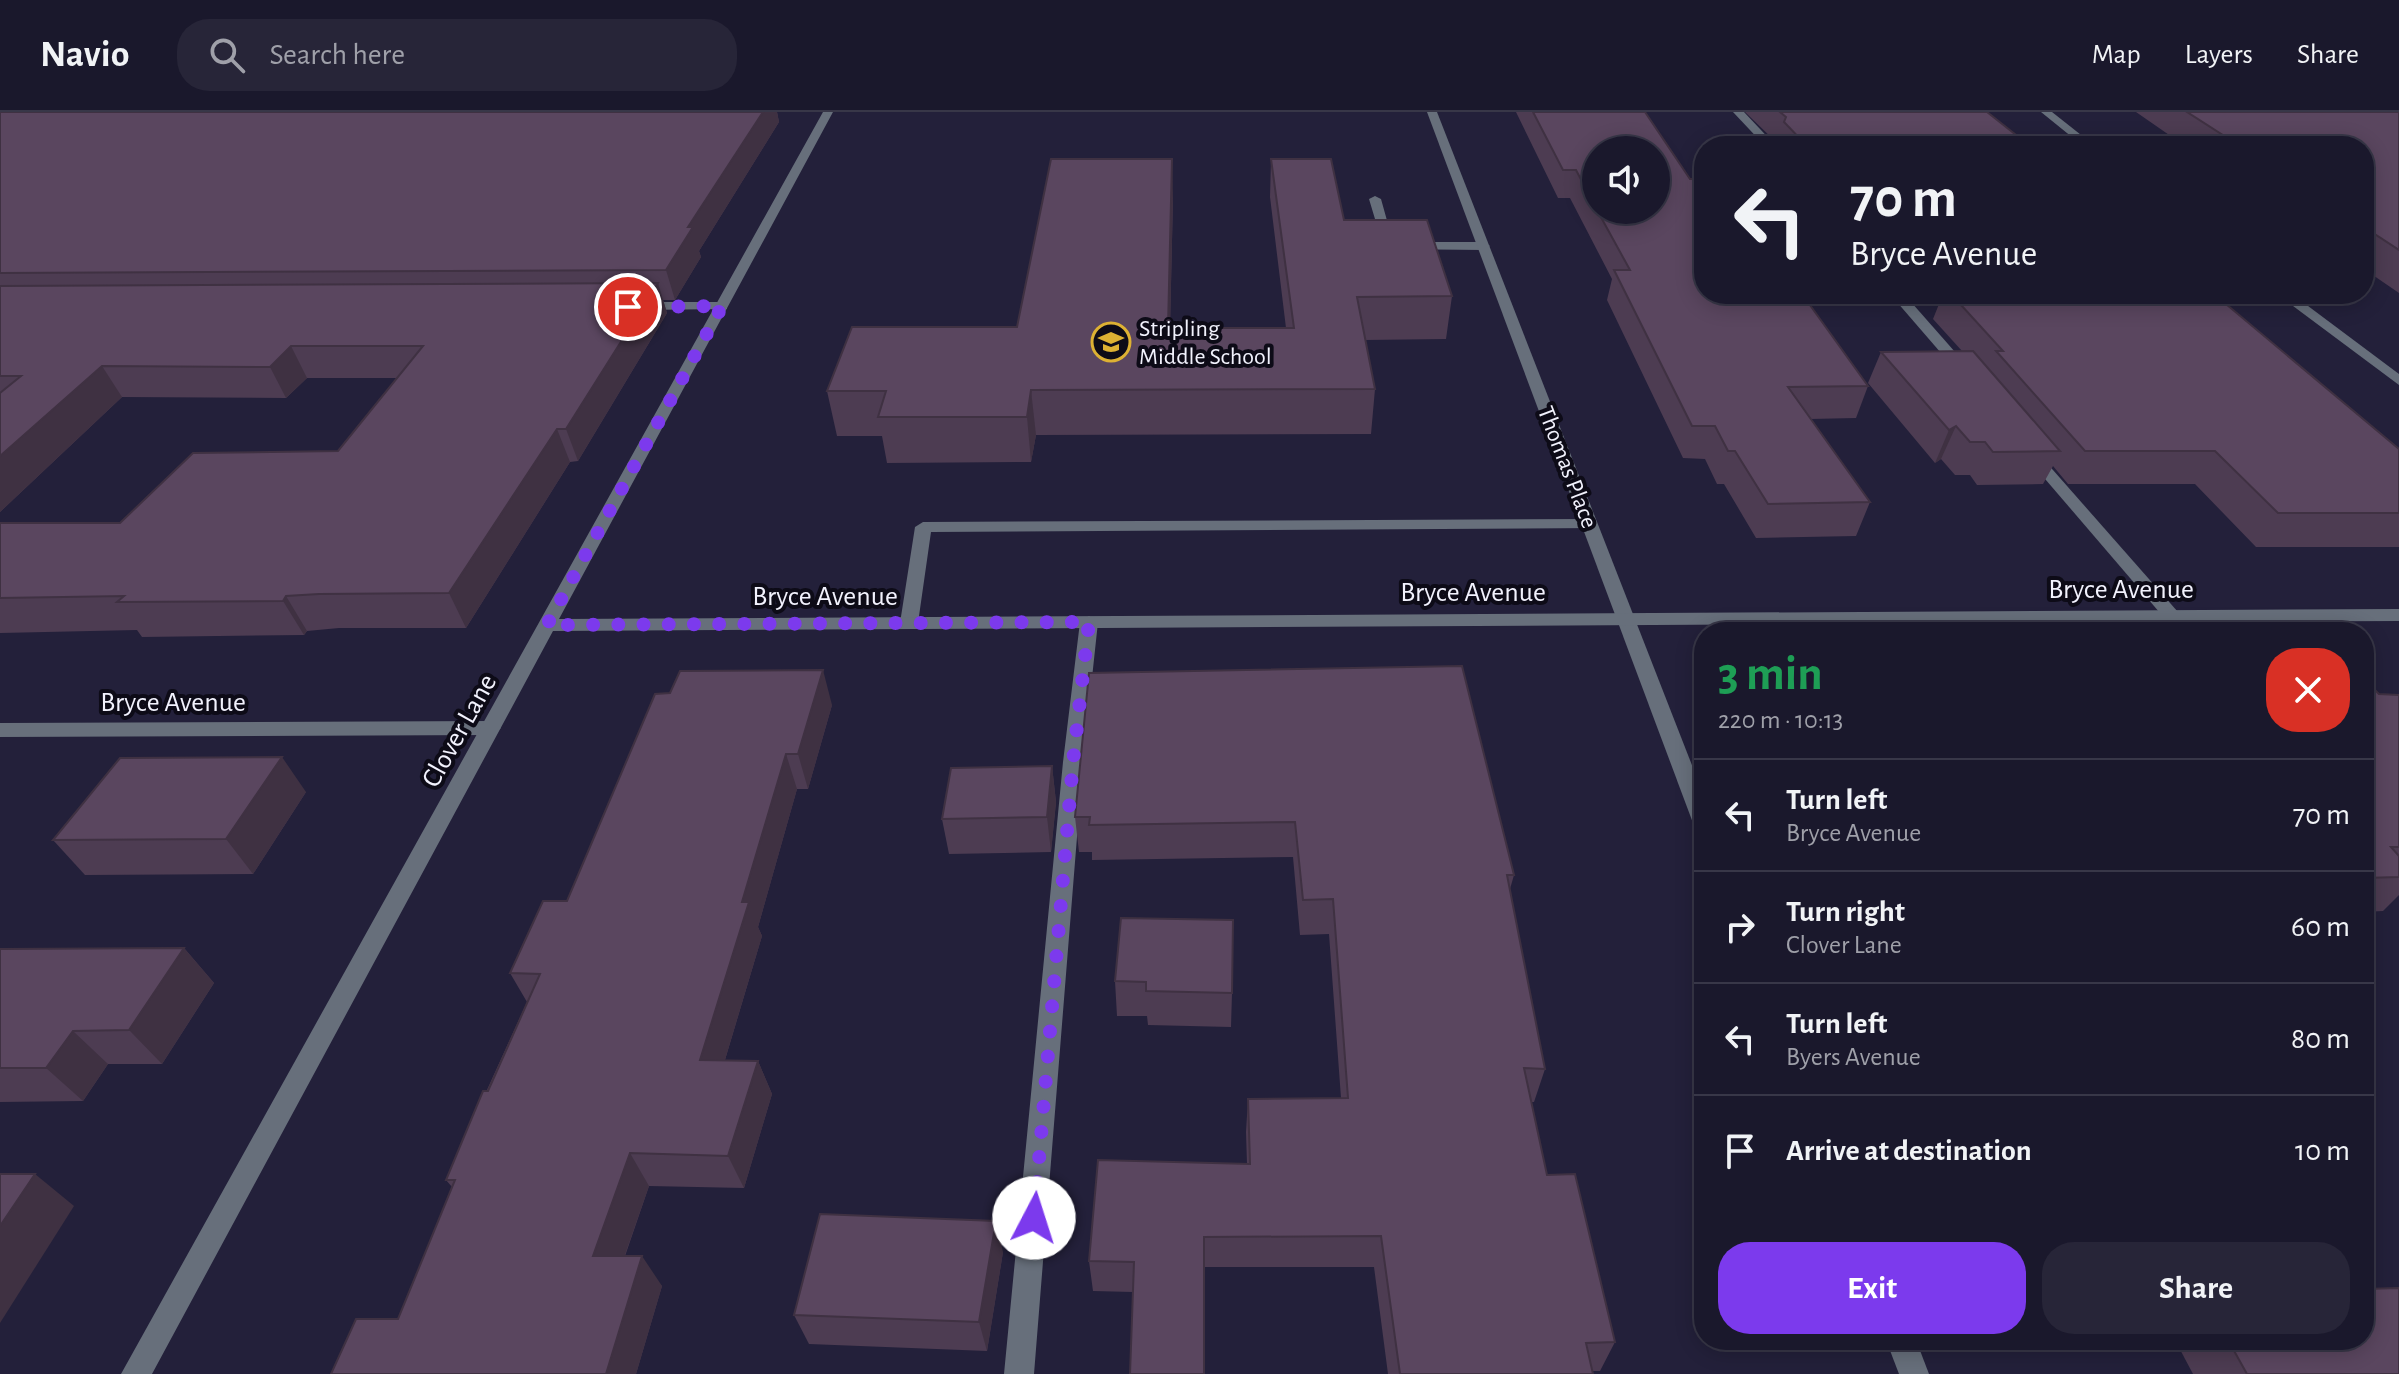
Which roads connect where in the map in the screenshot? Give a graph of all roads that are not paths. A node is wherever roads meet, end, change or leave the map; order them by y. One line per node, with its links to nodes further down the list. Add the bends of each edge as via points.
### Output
1 (828, 112): 11 (street, Clover Lane)
2 (1432, 112): 8 (street, Thomas Place)
3 (1738, 112): 5 (street)
4 (2046, 112): 6 (street)
5 (1761, 136)
6 (2077, 136)
7 (1375, 199): 8 (street, via 1388,246)
8 (1484, 246): 16 (street, Thomas Place)
9 (1906, 304): 14 (street)
10 (2297, 304): 13 (street)
11 (722, 306): 12 (street); 22 (street, Clover Lane)
12 (628, 307)
13 (2399, 381)
14 (1974, 383)
15 (2022, 443): 18 (street)
16 (1590, 524): 19 (street, Thomas Place); 21 (street, via 923,527)
17 (2399, 615): 18 (street, Bryce Avenue)
18 (2172, 616): 19 (street, Bryce Avenue)
19 (1626, 618): 20 (street, Bryce Avenue); 25 (street, Thomas Place)
20 (1089, 622): 21 (street, Bryce Avenue); 28 (street)
21 (909, 623): 22 (street, Bryce Avenue)
22 (547, 625): 23 (street, Clover Lane)
23 (491, 728): 24 (street, Bryce Avenue); 27 (street, Clover Lane)
24 (0, 730)
25 (1694, 797)
26 (1905, 1350): 29 (street)
27 (136, 1374)
28 (1019, 1374)
29 (1914, 1374)

